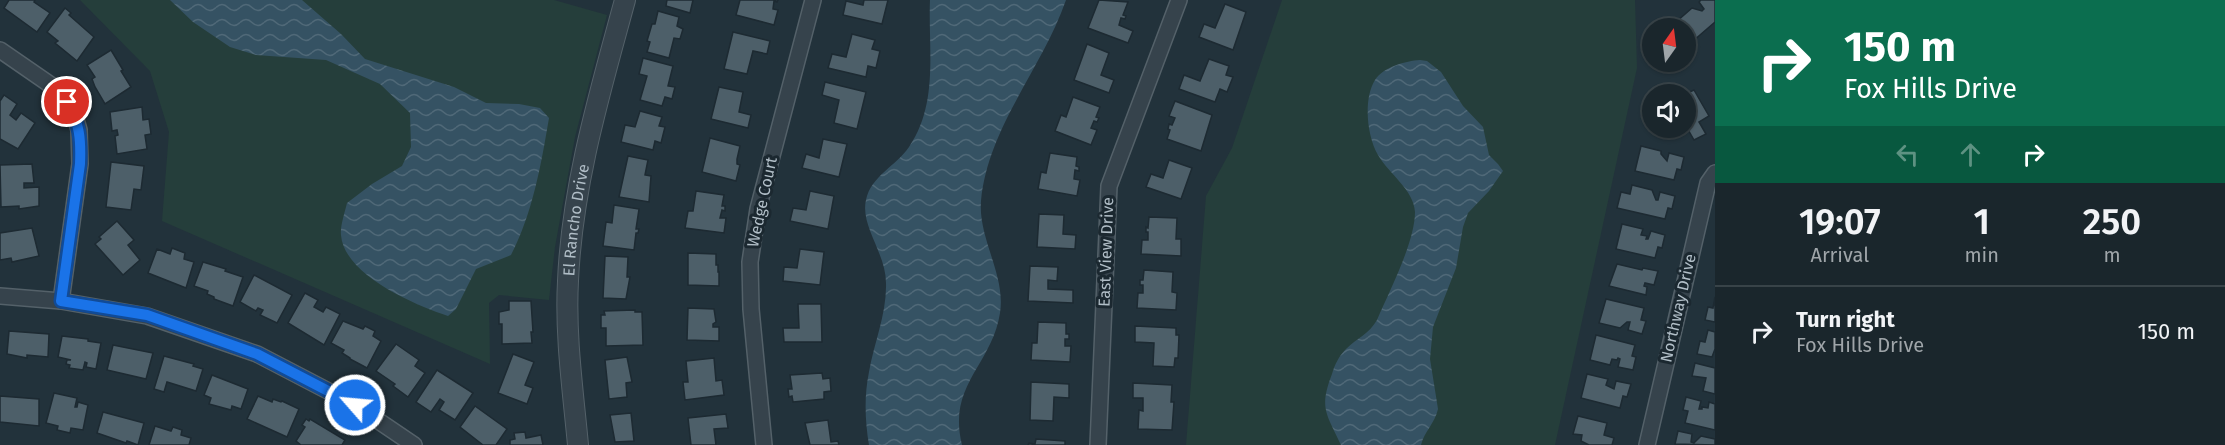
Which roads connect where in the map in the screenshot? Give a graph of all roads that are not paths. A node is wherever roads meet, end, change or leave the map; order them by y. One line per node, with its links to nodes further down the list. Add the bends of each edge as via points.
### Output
1 (625, 0): 9 (street, El Rancho Drive, via 576,199 567,282)
2 (813, 0): 10 (street, Wedge Court, via 758,209 750,262)
3 (1179, 0): 11 (street, East View Drive, via 1109,186)
4 (0, 50): 7 (street, via 58,90 79,130 80,164)
5 (1715, 173): 12 (street, Northway Drive, via 1708,183)
6 (0, 296): 7 (street)
7 (61, 301): 8 (street, via 147,315 257,354 355,405)
8 (414, 445)
9 (578, 445)
10 (764, 445)
11 (1098, 445)
12 (1647, 445)

